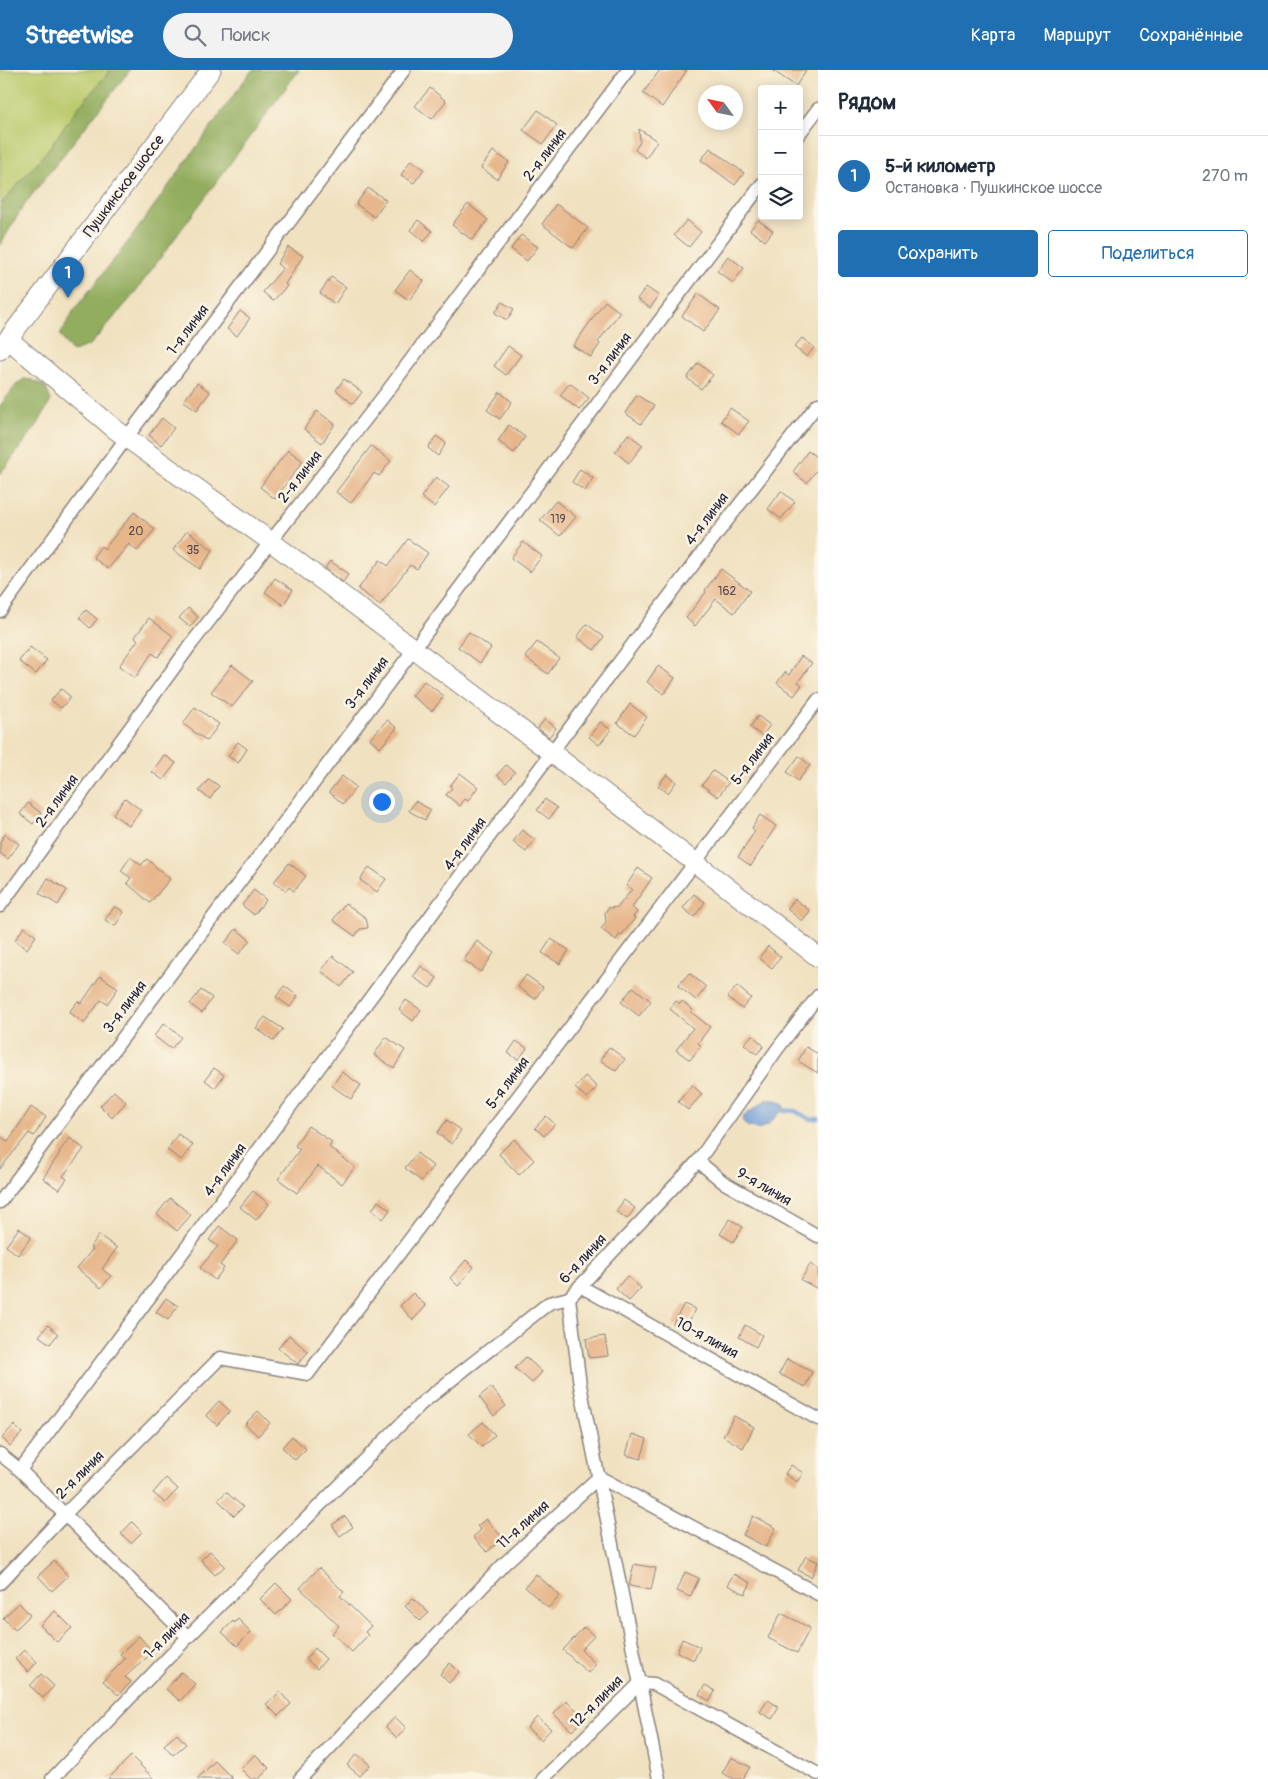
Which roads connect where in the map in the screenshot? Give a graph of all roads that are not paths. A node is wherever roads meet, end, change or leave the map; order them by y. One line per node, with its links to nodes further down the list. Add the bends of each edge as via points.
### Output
1 (211, 70): 7 (street, Пушкинское шоссе)
2 (404, 70): 9 (street, 1-я линия)
3 (628, 70): 10 (street, 2-я линия, via 386,394)
4 (818, 109): 5 (street)
5 (802, 130)
6 (758, 189): 12 (street, 3-я линия)
7 (4, 344): 9 (street)
8 (818, 404): 14 (street, 4-я линия)
9 (127, 438): 10 (street); 11 (street, 1-я линия)
10 (270, 541): 12 (street); 16 (street, 2-я линия)
11 (0, 611)
12 (413, 649): 14 (street); 20 (street, 3-я линия)
13 (818, 700): 15 (street, 5-я линия)
14 (552, 753): 15 (street); 27 (street, 4-я линия)
15 (695, 863): 17 (street); 24 (street, 5-я линия, via 308,1374 220,1358)
16 (0, 906)
17 (818, 957)
18 (818, 996): 19 (street, 6-я линия)
19 (698, 1161): 21 (street, 9-я линия, via 723,1182); 22 (street, 6-я линия)
20 (0, 1202)
21 (818, 1236)
22 (580, 1286): 23 (street, 6-я линия); 25 (street, 10-я линия)
23 (569, 1298): 28 (street, via 580,1385); 30 (street, 6-я линия, via 550,1303 422,1403)
24 (186, 1393): 29 (street, 2-я линия)
25 (818, 1419)
26 (0, 1454): 27 (street)
27 (20, 1470): 29 (street)
28 (599, 1477): 32 (street); 34 (street); 37 (street, 11-я линия, via 504,1564)
29 (65, 1514): 31 (street, 2-я линия); 33 (street)
30 (306, 1518): 33 (street, 1-я линия)
31 (0, 1583)
32 (818, 1594)
33 (188, 1636): 36 (street, 1-я линия)
34 (640, 1682): 35 (street, 12-я линия, via 654,1684); 38 (street, 12-я линия); 39 (street)
35 (818, 1774)
36 (52, 1779)
37 (300, 1779)
38 (543, 1779)
39 (659, 1779)

